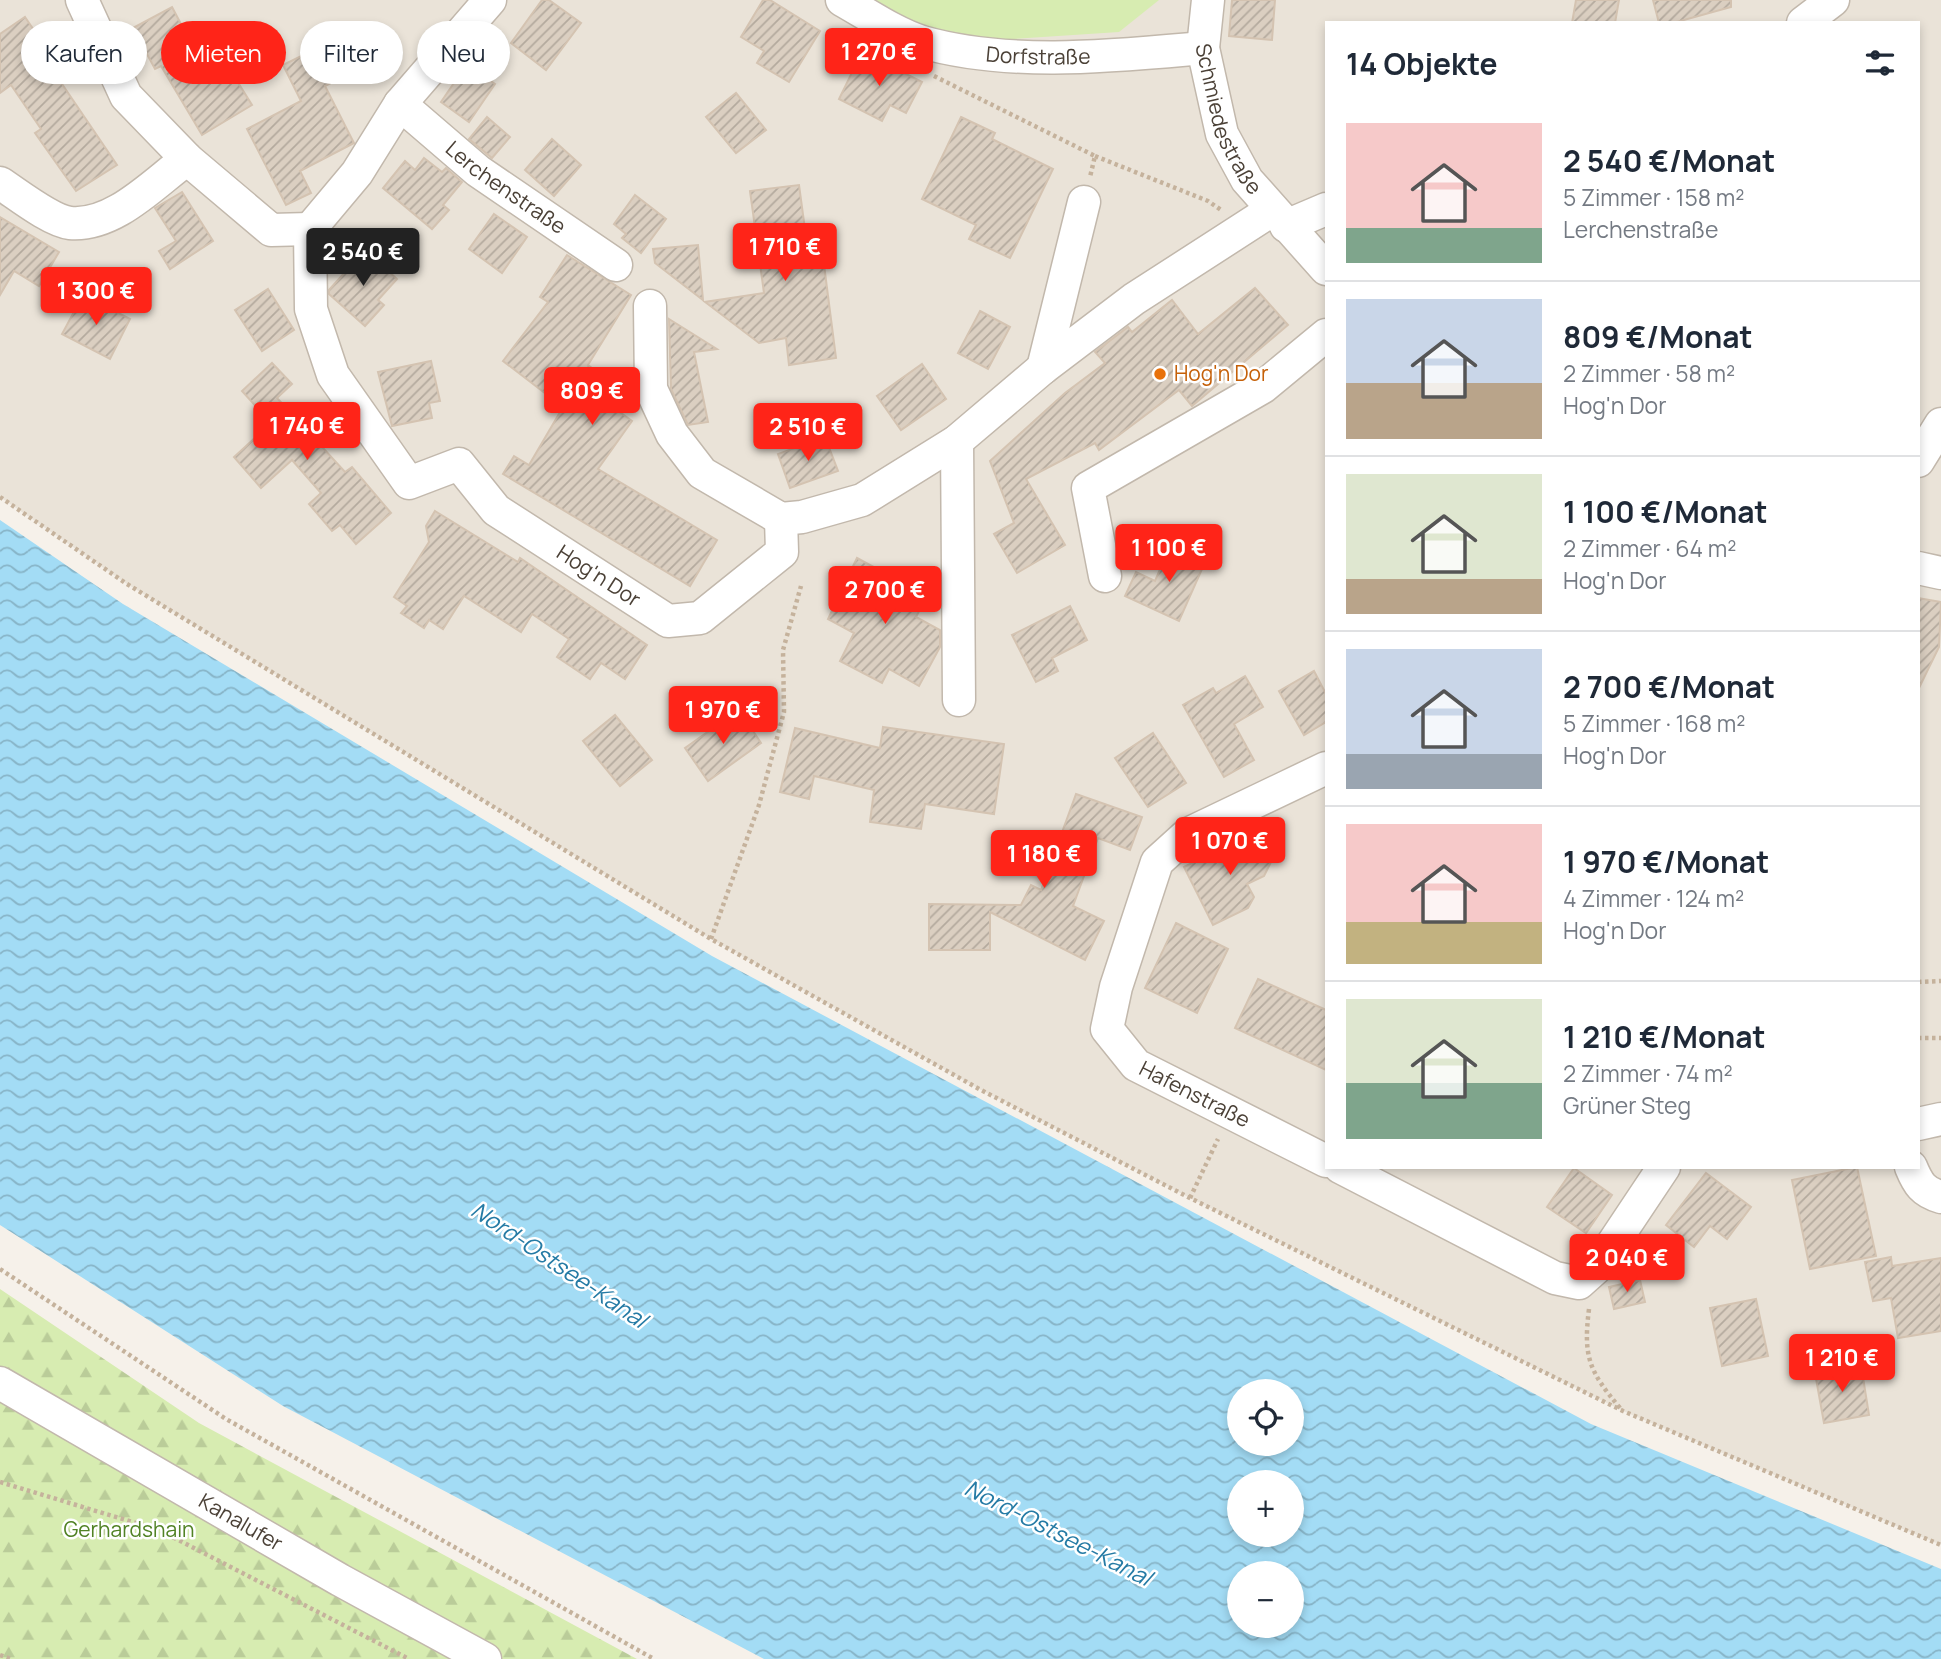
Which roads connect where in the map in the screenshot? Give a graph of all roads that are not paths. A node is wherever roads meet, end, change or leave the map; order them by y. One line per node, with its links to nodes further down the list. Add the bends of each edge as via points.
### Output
1 (82, 0): 9 (street, via 126,96)
2 (490, 0): 8 (street)
3 (842, 0): 7 (street, Dorfstraße, via 920,41 975,53 1101,57)
4 (1208, 0): 7 (street, Schmiedestraße)
5 (1833, 0): 6 (street)
6 (1806, 21)
7 (1203, 48): 13 (street, Schmiedestraße, via 1222,134)
8 (400, 104): 14 (street, via 357,173); 15 (street, Lerchenstraße, via 478,171)
9 (187, 159): 10 (street, via 108,217 70,223); 14 (street, via 271,230)
10 (0, 183)
11 (1084, 202): 19 (street)
12 (1325, 209): 13 (street)
13 (1269, 221): 16 (street); 19 (street, via 1134,299)
14 (310, 229): 23 (street, Hog'n Dor, via 312,309 333,375 409,484 459,464 496,510 668,621 699,618 782,552)
15 (615, 265)
16 (1325, 268)
17 (650, 306): 23 (street, via 652,389 672,434 702,472)
18 (1325, 336): 26 (street, via 1263,387 1088,488)
19 (1043, 368): 21 (street)
20 (1941, 424): 22 (street)
21 (957, 441): 23 (street, via 862,500); 27 (street)
22 (1920, 458)
23 (782, 519)
24 (1920, 568): 25 (street)
25 (1941, 573)
26 (1105, 576)
27 (959, 700)
28 (1325, 768): 31 (street, Hafenstraße, via 1188,834 1157,862 1107,1029 1136,1065)
29 (1941, 1119): 30 (street)
30 (1920, 1124)
31 (1325, 1159)
32 (1344, 1169): 33 (street, via 1555,1278 1579,1283 1598,1266)
33 (1663, 1169)
34 (1912, 1169): 35 (street, via 1919,1185)
35 (1941, 1197)
36 (0, 1383): 37 (street, Kanalufer)
37 (485, 1659)

